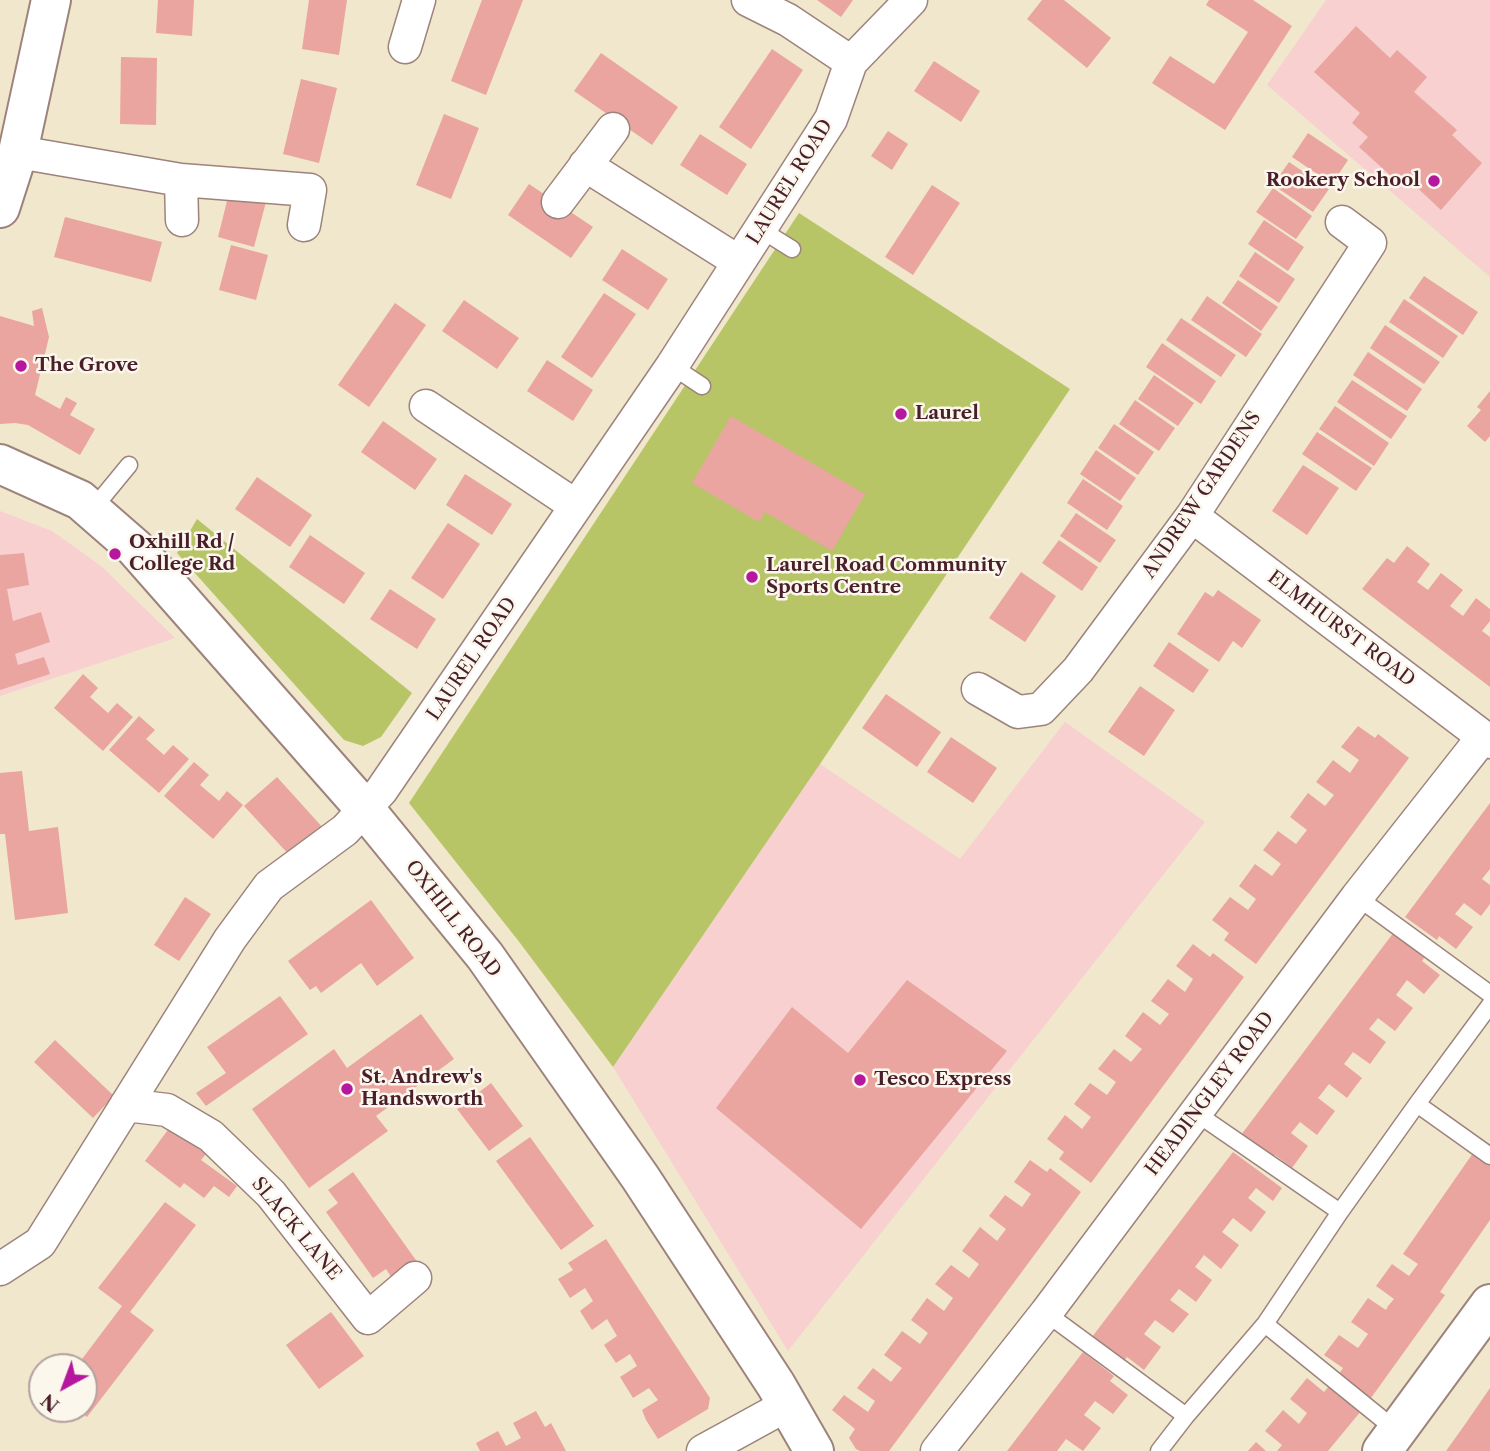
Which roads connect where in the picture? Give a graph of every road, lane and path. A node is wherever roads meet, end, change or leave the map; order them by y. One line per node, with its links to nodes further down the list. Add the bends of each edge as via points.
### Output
1 (51, 0): 8 (main road)
2 (419, 0): 5 (street)
3 (748, 0): 6 (street)
4 (911, 0): 6 (street, LAUREL ROAD)
5 (405, 47)
6 (851, 62): 16 (street, LAUREL ROAD, via 831,119)
7 (613, 129): 9 (street)
8 (18, 152): 10 (street); 12 (main road)
9 (586, 165): 11 (street); 18 (street, LAUREL ROAD)
10 (181, 180): 13 (street); 15 (street, via 310,190)
11 (558, 202)
12 (0, 208)
13 (182, 220)
14 (1342, 222): 26 (street, ANDREW GARDENS, via 1370,243)
15 (304, 225)
16 (760, 229): 17 (lane); 18 (street, LAUREL ROAD)
17 (792, 249)
18 (739, 262): 19 (street, LAUREL ROAD)
19 (672, 366): 20 (lane); 24 (street, LAUREL ROAD)
20 (702, 386)
21 (424, 408): 24 (street)
22 (129, 465): 25 (lane)
23 (2, 466): 25 (main road, OXHILL ROAD, via 80,500)
24 (576, 506): 29 (street, LAUREL ROAD, via 381,791)
25 (92, 510): 29 (main road, OXHILL ROAD, via 135,548)
26 (1192, 516): 27 (street, ANDREW GARDENS, via 1078,670 1041,709 1018,712); 28 (street, ELMHURST ROAD)
27 (978, 689)
28 (1486, 740): 30 (street, HEADINGLEY ROAD)
29 (364, 808): 34 (street, via 345,830 269,887 230,939); 43 (main road, OXHILL ROAD, via 485,956 640,1177)
30 (1357, 897): 31 (lane); 35 (street, HEADINGLEY ROAD)
31 (1490, 994)
32 (1490, 1005): 33 (lane)
33 (1417, 1104): 36 (lane); 37 (lane)
34 (126, 1105): 38 (street, via 40,1243); 39 (street, SLACK LANE, via 167,1110 211,1136 271,1194 368,1318)
35 (1196, 1113): 37 (lane); 41 (street, HEADINGLEY ROAD)
36 (1490, 1156)
37 (1340, 1212): 42 (lane)
38 (0, 1269)
39 (415, 1278)
40 (1490, 1304): 45 (main road)
41 (1046, 1313): 44 (lane); 48 (street, HEADINGLEY ROAD)
42 (1265, 1324): 44 (lane); 45 (lane)
43 (787, 1405): 46 (street); 47 (main road, OXHILL ROAD)
44 (1186, 1416): 49 (lane)
45 (1392, 1444)
46 (704, 1451)
47 (814, 1451)
48 (937, 1451)
49 (1159, 1451)

